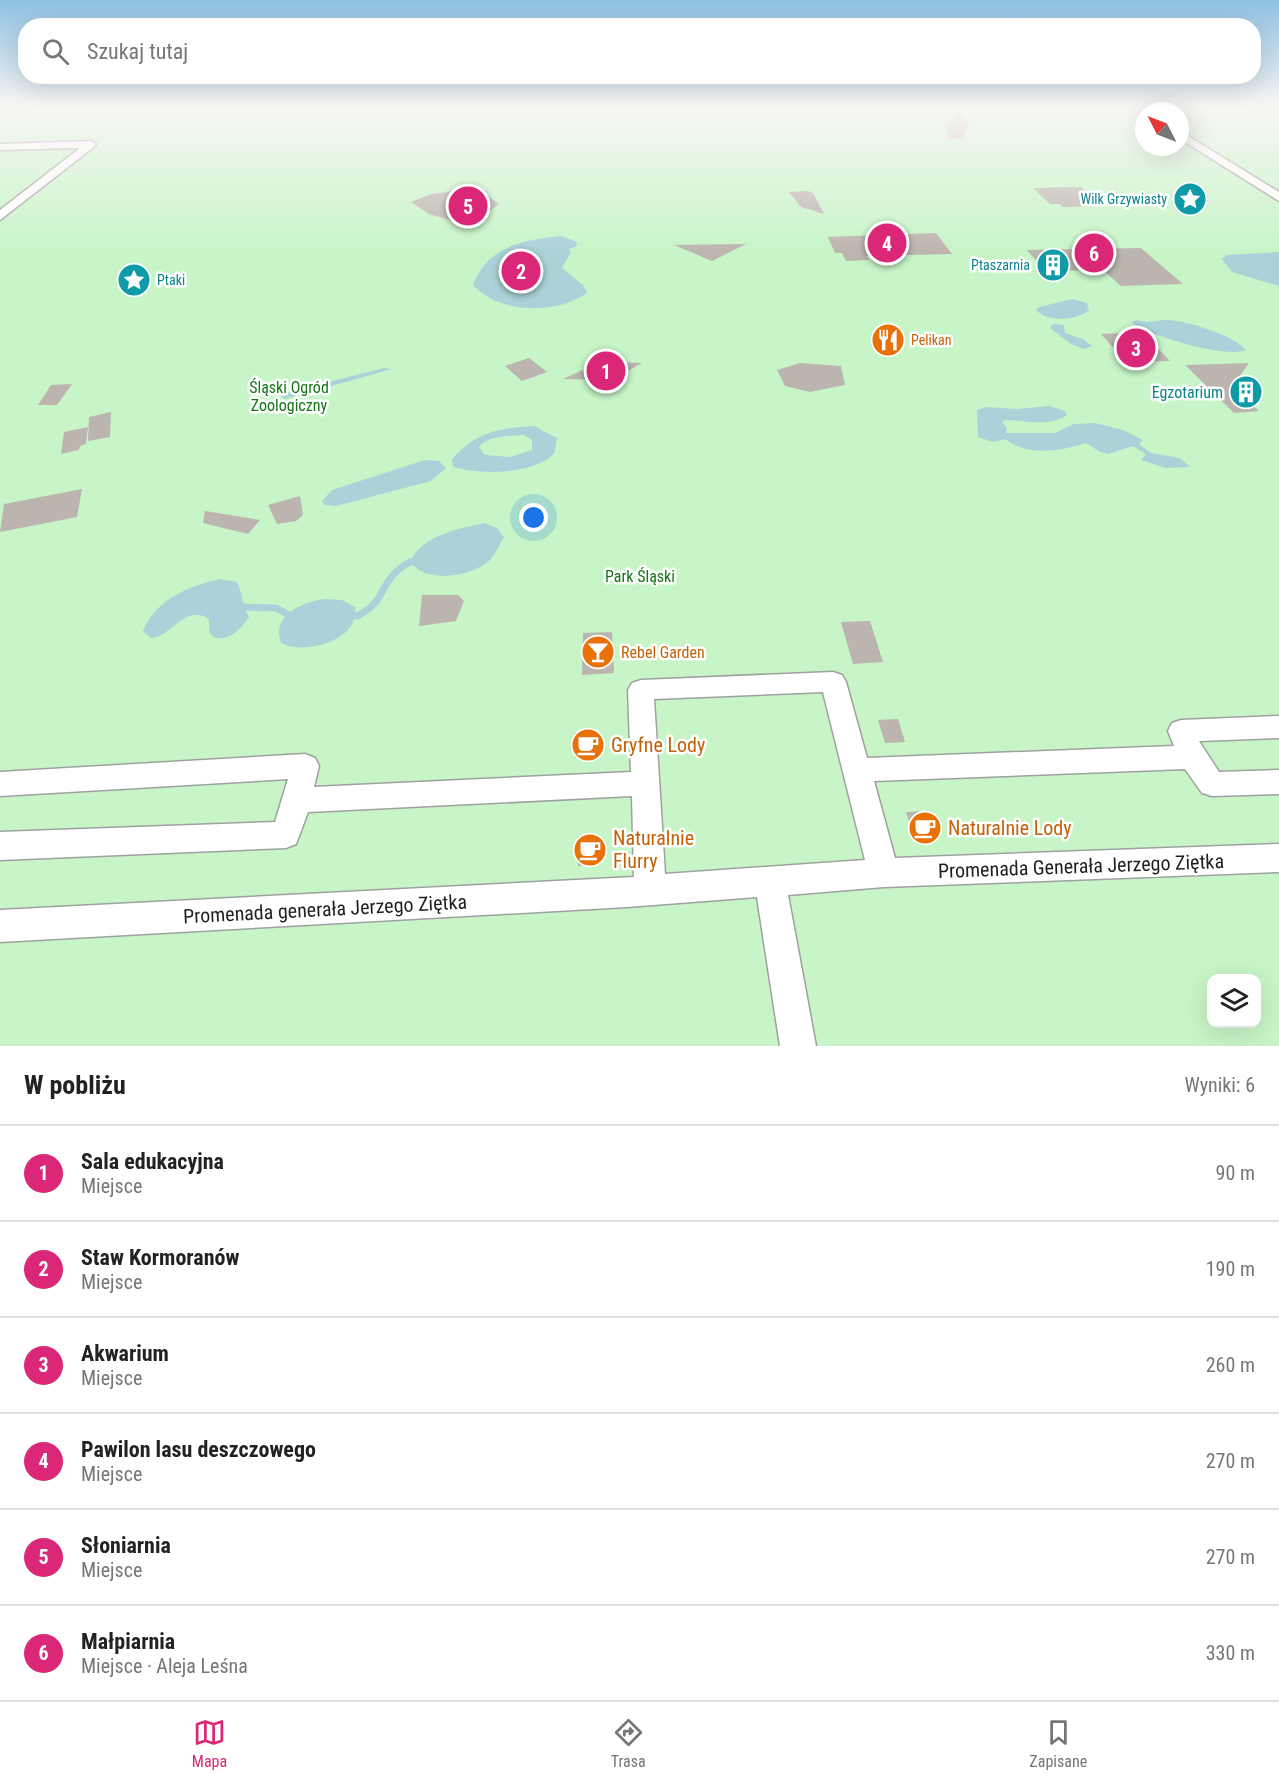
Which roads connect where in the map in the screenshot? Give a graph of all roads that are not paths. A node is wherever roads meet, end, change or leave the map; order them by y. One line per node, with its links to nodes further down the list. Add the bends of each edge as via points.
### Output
1 (76, 156): 4 (street)
2 (1214, 156): 3 (street)
3 (1279, 197)
4 (0, 216)
5 (1279, 727): 6 (street, via 1181,731)
6 (1192, 757): 7 (street); 8 (street, via 1212,784)
7 (858, 770): 9 (street, via 833,682 641,690); 14 (street)
8 (1279, 782)
9 (645, 783): 11 (street); 16 (street)
10 (0, 784): 11 (street, via 305,766)
11 (297, 800): 12 (street, via 286,835)
12 (0, 846)
13 (1279, 858): 14 (street, Promenada Generała Jerzego Ziętka)
14 (884, 873): 15 (street, Promenada Generała Jerzego Ziętka)
15 (770, 882): 16 (street, Promenada generała Jerzego Ziętka); 18 (street)
16 (650, 890): 17 (street, Promenada generała Jerzego Ziętka)
17 (0, 926)
18 (798, 1046)

